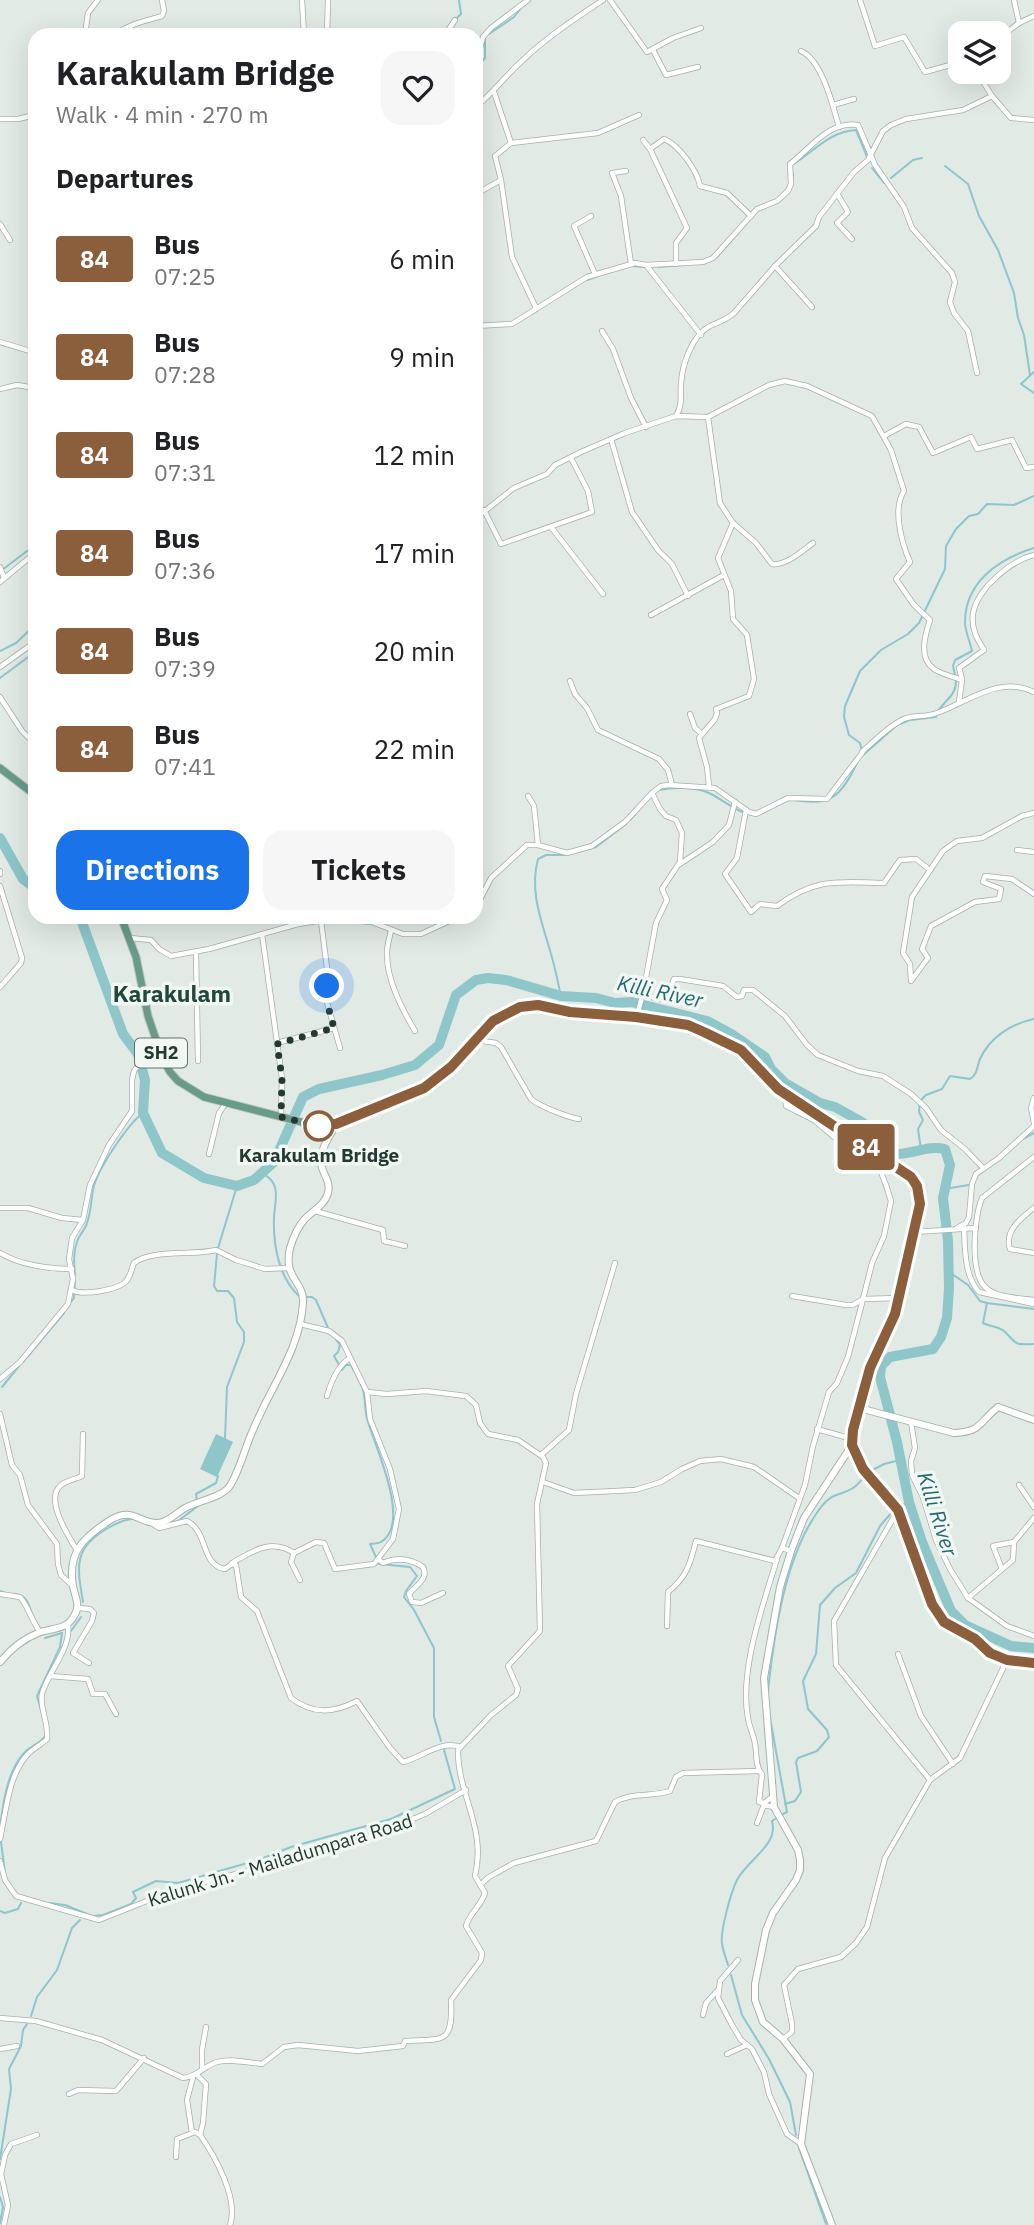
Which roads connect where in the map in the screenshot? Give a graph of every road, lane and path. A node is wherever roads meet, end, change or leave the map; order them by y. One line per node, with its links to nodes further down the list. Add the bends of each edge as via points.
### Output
1 (97, 0): 13 (street, via 88,13)
2 (162, 0): 14 (street, via 162,16)
3 (302, 0): 15 (street)
4 (328, 0): 16 (street)
5 (528, 0): 20 (street, via 491,28)
6 (603, 0): 26 (street, via 522,60)
7 (610, 0): 21 (street, via 647,52)
8 (860, 0): 23 (street, via 875,46 904,37 925,72)
9 (1014, 0): 12 (street)
10 (1034, 16): 12 (street)
11 (455, 20): 17 (street)
12 (1019, 23): 19 (street)
13 (86, 28)
14 (124, 28)
15 (304, 28)
16 (327, 28)
17 (450, 28)
18 (701, 28): 21 (street)
19 (1011, 29)
20 (483, 40)
21 (653, 50): 24 (street, via 666,75)
22 (802, 51): 30 (street, via 811,58)
23 (948, 66)
24 (698, 68)
25 (984, 84): 27 (street)
26 (494, 92): 29 (street); 37 (street)
27 (992, 96): 34 (street, via 1011,118); 39 (street, via 963,110 897,122 884,131)
28 (853, 99): 30 (street)
29 (483, 101)
30 (833, 105): 35 (street)
31 (639, 115): 37 (street, via 598,133)
32 (28, 117): 33 (street)
33 (0, 119)
34 (1034, 120)
35 (839, 127): 39 (street, via 858,125); 45 (street, via 819,137 790,164 791,184 785,195 762,205)
36 (643, 140): 38 (street)
37 (512, 144): 41 (street, via 495,156)
38 (650, 149): 45 (street, via 664,139 675,144 701,186 727,193); 50 (street, via 687,228 676,243)
39 (870, 156): 43 (street); 61 (street, via 917,235 952,273 955,282 950,302 968,331)
40 (626, 172): 49 (street, via 612,173 621,195)
41 (501, 180): 42 (street); 55 (street, via 512,257)
42 (483, 190)
43 (838, 195): 47 (street, via 848,212 837,223); 52 (street, via 810,232)
44 (591, 216): 53 (street, via 573,226)
45 (751, 216): 50 (street, via 713,258)
46 (0, 224): 48 (street)
47 (852, 239)
48 (10, 240)
49 (631, 264): 51 (street); 53 (street)
50 (676, 264): 51 (street)
51 (646, 265): 58 (street)
52 (775, 266): 54 (street); 58 (street, via 734,313)
53 (595, 274): 55 (street)
54 (813, 307)
55 (536, 308): 56 (street, via 512,324)
56 (483, 326)
57 (602, 331): 66 (street)
58 (701, 335): 64 (street, via 686,359)
59 (0, 342): 60 (street)
60 (28, 350)
61 (977, 373)
62 (28, 387): 63 (street)
63 (0, 389)
64 (677, 416): 65 (street); 66 (street)
65 (708, 417): 67 (street, via 769,384 785,381 807,386 872,416); 72 (street, via 720,503)
66 (646, 427): 68 (street)
67 (884, 436): 70 (street, via 906,424 919,427 933,453 971,437 977,449 1012,440 1026,468); 84 (street, via 904,491 899,511 910,562 896,579 930,620 924,637 925,655 933,669)
68 (611, 439): 69 (street); 80 (street, via 632,512 672,564)
69 (570, 458): 71 (street); 73 (street, via 588,491 592,512)
70 (1034, 467)
71 (484, 510): 73 (street, via 501,544)
72 (733, 523): 74 (street, via 772,564 791,559); 78 (street, via 717,556)
73 (551, 527): 79 (street)
74 (813, 543)
75 (1034, 555): 84 (street, via 1002,571 975,605 974,630 984,650 959,668)
76 (28, 557): 77 (street)
77 (1, 574)
78 (724, 575): 80 (street); 90 (street, via 731,591 733,619 747,635 754,679 749,696 716,709 715,719)
79 (603, 594)
80 (688, 596): 81 (street)
81 (651, 615)
82 (28, 647): 83 (street)
83 (0, 667)
84 (958, 678): 88 (street)
85 (570, 681): 93 (street, via 598,730 659,759)
86 (1034, 692): 88 (street, via 992,688)
87 (0, 697): 91 (street)
88 (959, 702): 99 (street, via 937,713 901,720 862,753 827,799 788,798 762,813)
89 (690, 714): 90 (street)
90 (701, 733): 94 (street)
91 (28, 737)
92 (0, 768): 95 (main road)
93 (672, 785): 94 (street); 96 (street, via 661,786)
94 (709, 786): 98 (street)
95 (28, 790)
96 (652, 794): 101 (street, via 593,846 567,853); 104 (street, via 666,816 680,825)
97 (528, 796): 101 (street, via 534,806)
98 (734, 803): 99 (street); 104 (street, via 729,825)
99 (746, 810): 105 (street, via 737,858 726,874 751,912 760,904 778,906 796,891 814,885 884,883 900,860 916,859)
100 (1034, 813): 105 (street, via 982,838 957,841 943,850)
101 (538, 845): 107 (street, via 527,845 500,868)
102 (1017, 850): 103 (street)
103 (1034, 852)
104 (678, 866): 119 (street, via 662,889 667,900 656,923)
105 (930, 870): 108 (street, via 912,897 903,953 910,964 911,981 928,958 922,949 931,926 975,902 999,900 1001,889 983,883 985,876 1012,879)
106 (0, 886): 118 (street, via 22,958)
107 (483, 892)
108 (1034, 894)
109 (124, 924): 116 (main road, SH2)
110 (296, 924): 115 (street)
111 (321, 924): 121 (street, via 326,999)
112 (380, 924): 114 (street)
113 (443, 924): 114 (street, via 421,934)
114 (391, 930): 122 (street, via 387,953 391,976)
115 (262, 934): 117 (street); 124 (street)
116 (130, 938): 117 (street, via 151,940 171,956); 126 (main road, SH2)
117 (195, 953): 127 (street)
118 (0, 987)
119 (643, 994): 120 (street); 137 (street, via 657,999 668,996 674,979 723,986 737,997 744,990 753,990 785,1016 818,1055 883,1076 920,1103 941,1130)
120 (636, 1017): 123 (main road, SH2, via 528,1005 493,1021); 128 (main road, SH2, via 688,1025 741,1050)
121 (334, 1028): 124 (street); 125 (street)
122 (415, 1031)
123 (476, 1040): 132 (street, via 501,1046 536,1104); 133 (main road, SH2, via 424,1088)
124 (277, 1044): 131 (street)
125 (340, 1048)
126 (162, 1057): 130 (main road, SH2, via 170,1072 190,1090); 141 (street, via 137,1068 132,1080 132,1111 90,1185)
127 (198, 1061)
128 (785, 1093): 144 (main road, SH2, via 911,1177 920,1194); 154 (street, via 786,1106 814,1120 879,1167 886,1185 891,1201 884,1236)
129 (1034, 1098): 134 (street)
130 (226, 1103): 131 (main road, SH2); 135 (street)
131 (281, 1117): 133 (main road, SH2)
132 (579, 1119)
133 (336, 1124): 140 (main road, via 320,1161 330,1184 327,1197)
134 (1034, 1124): 137 (street)
135 (209, 1154)
136 (1034, 1157): 143 (street, via 982,1198)
137 (983, 1167): 142 (street, via 973,1178 969,1217)
138 (0, 1208): 141 (street, via 28,1208)
139 (1034, 1208): 147 (street, via 1016,1223 1007,1242 1010,1249)
140 (315, 1211): 145 (street, via 383,1230 384,1241); 149 (main road, via 294,1234)
141 (83, 1220): 150 (street, via 72,1238)
142 (958, 1228): 143 (street); 144 (street); 155 (street, via 968,1271 979,1292)
143 (976, 1228): 155 (street, via 976,1264 986,1288)
144 (914, 1232): 153 (main road, SH2)
145 (405, 1246)
146 (0, 1253): 150 (street, via 44,1267)
147 (1034, 1253)
148 (615, 1263): 168 (street, via 569,1430)
149 (288, 1268): 151 (street, via 265,1269 219,1250 160,1255 139,1259 122,1285); 156 (main road, via 303,1297)
150 (72, 1269): 151 (street)
151 (74, 1291): 158 (street, via 20,1362)
152 (792, 1296): 154 (street, via 846,1305)
153 (899, 1298): 154 (street); 161 (main road, SH2)
154 (863, 1299): 165 (street, via 848,1357 829,1392)
155 (1034, 1302)
156 (300, 1324): 157 (street, via 329,1331 342,1341); 175 (main road, via 230,1487 172,1518)
157 (350, 1358): 159 (street); 160 (street, via 331,1382)
158 (0, 1379)
159 (367, 1392): 168 (street, via 466,1396 488,1434 514,1439); 182 (street, via 370,1419 398,1502 393,1539)
160 (327, 1396)
161 (859, 1408): 164 (main road); 167 (main road, SH2)
162 (0, 1414): 186 (street, via 12,1465 20,1475 28,1505 57,1544 61,1575)
163 (1034, 1420): 164 (main road, via 998,1408 968,1433)
164 (911, 1421): 189 (street, via 912,1475 936,1540)
165 (817, 1429): 167 (street); 171 (street)
166 (83, 1434): 178 (street, via 82,1476 60,1485 55,1494 58,1517)
167 (853, 1442): 173 (main road, via 863,1469); 179 (main road, via 804,1518)
168 (541, 1455): 169 (street, via 546,1463)
169 (542, 1482): 171 (street, via 574,1493 635,1490 700,1461 721,1459 754,1467); 202 (street, via 536,1531 540,1630 508,1665 519,1689 516,1695)
170 (1018, 1485): 172 (street)
171 (799, 1498): 177 (street)
172 (1034, 1507)
173 (898, 1510): 196 (main road, via 932,1604 944,1622); 205 (street, via 834,1621 836,1665)
174 (1034, 1518): 176 (street)
175 (150, 1522): 178 (main road, via 130,1514 114,1518); 183 (street, via 159,1528 187,1521 194,1524 210,1563 225,1569)
176 (1014, 1542): 184 (street, via 1013,1560); 184 (street, via 993,1546)
177 (782, 1548): 179 (street); 181 (street)
178 (76, 1549): 186 (main road)
179 (791, 1551): 207 (main road, via 764,1678)
180 (294, 1553): 182 (street, via 322,1541 335,1569); 183 (street, via 275,1545 248,1553); 185 (street, via 291,1562)
181 (777, 1559): 192 (street, via 696,1541 689,1570 668,1592); 204 (street, via 747,1686 747,1717)
182 (379, 1560): 187 (street, via 406,1560 423,1567 423,1579 409,1594 412,1602)
183 (232, 1564): 202 (street, via 237,1568 242,1597 257,1611 291,1698 302,1706 332,1712 357,1701 403,1762 442,1746)
184 (1002, 1569): 189 (street)
185 (300, 1580)
186 (73, 1586): 190 (main road)
187 (443, 1593)
188 (0, 1594): 193 (street, via 20,1597)
189 (968, 1598): 194 (street, via 1007,1626)
190 (78, 1608): 191 (main road); 198 (street, via 94,1613 73,1653)
191 (68, 1625): 193 (main road); 200 (street, via 68,1637)
192 (667, 1626)
193 (40, 1632): 197 (main road, via 10,1650)
194 (1034, 1636)
195 (898, 1654): 203 (street, via 921,1716)
196 (1007, 1660): 199 (main road); 203 (street, via 960,1758)
197 (0, 1662)
198 (89, 1663)
199 (1034, 1663)
200 (50, 1676): 201 (street, via 88,1679 94,1695 105,1694); 210 (street, via 40,1701 47,1738 27,1754 18,1769)
201 (116, 1714)
202 (461, 1747): 206 (street, via 458,1766)
203 (953, 1763): 205 (street)
204 (758, 1771): 207 (street, via 762,1781 759,1802); 213 (street, via 683,1773 670,1791 615,1802 596,1841 514,1863)
205 (930, 1780): 219 (street, via 885,1858 867,1927 856,1943 841,1957 799,1969 785,1984 792,2024 789,2036)
206 (466, 1790): 212 (street, Kalunk Jn. - Mailadumpara Road, via 425,1814 371,1836 177,1889 99,1920 22,1899); 213 (street, via 478,1855 475,1876)
207 (772, 1797): 208 (main road)
208 (774, 1807): 209 (street, via 764,1805); 219 (main road, via 798,1850 800,1870 766,1930 755,1992 763,2022)
209 (757, 1823)
210 (0, 1839)
211 (0, 1861): 212 (street)
212 (1, 1875)
213 (480, 1885): 225 (street, via 484,1898 466,1926 482,1953 481,1960 451,2000 452,2025 441,2038 358,2051 298,2045 284,2048 262,2064 223,2061)
214 (738, 1960): 215 (street, via 722,1977)
215 (718, 1989): 216 (street); 220 (street, via 723,2009)
216 (703, 2015)
217 (0, 2018): 224 (street, via 36,2021)
218 (206, 2027): 225 (street)
219 (783, 2039): 231 (main road, via 810,2074)
220 (747, 2045): 223 (street); 231 (street, via 764,2072 787,2134)
221 (17, 2046): 222 (street)
222 (0, 2049)
223 (727, 2054)
224 (144, 2058): 226 (street, via 183,2078); 227 (street, via 117,2091)
225 (202, 2069): 226 (street)
226 (195, 2076): 228 (street, via 187,2100); 230 (street, via 206,2084)
227 (69, 2094)
228 (192, 2133): 230 (street); 232 (street, via 177,2139)
229 (37, 2135): 233 (street, via 11,2144 5,2155 1,2178 8,2213)
230 (200, 2135): 234 (street, via 229,2192)
231 (801, 2144): 235 (main road)
232 (176, 2157)
233 (4, 2225)
234 (230, 2225)
235 (832, 2225)

